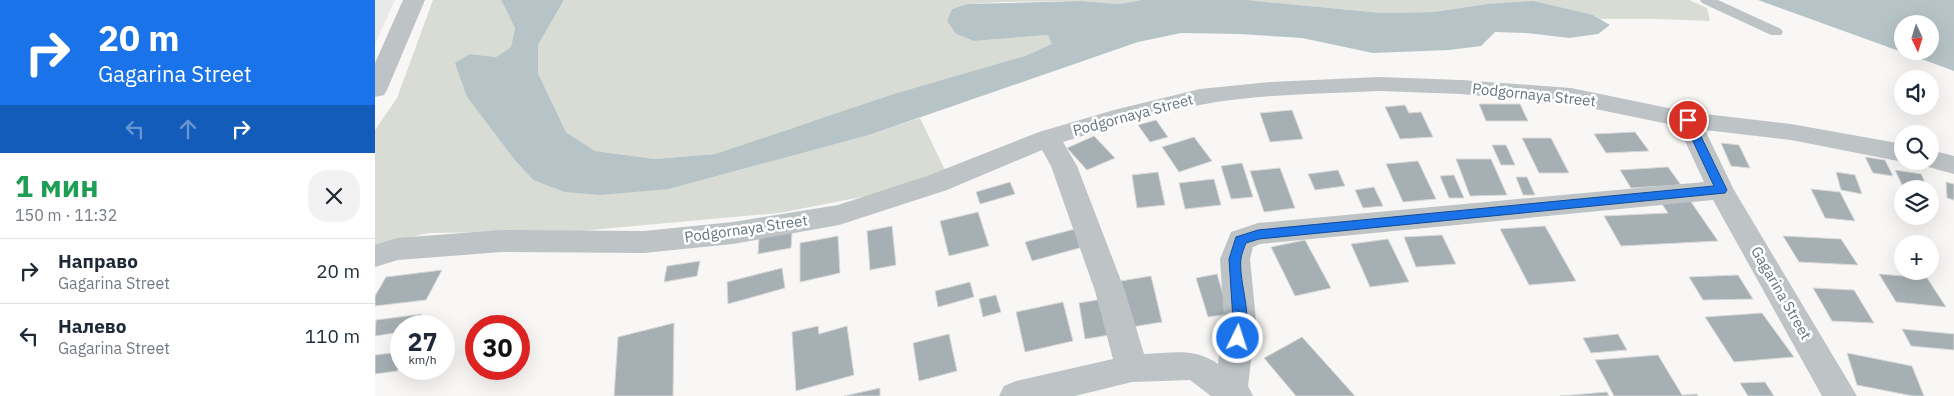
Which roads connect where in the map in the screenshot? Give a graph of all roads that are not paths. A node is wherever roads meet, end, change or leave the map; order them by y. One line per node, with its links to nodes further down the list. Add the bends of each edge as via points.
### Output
1 (414, 0): 4 (street)
2 (1707, 0): 3 (lane)
3 (1777, 32)
4 (375, 90)
5 (1688, 120): 6 (street, Podgornaya Street, via 1571,96 1379,84 1270,89 1200,97); 7 (street, Podgornaya Street, via 1791,132); 10 (street, Gagarina Street)
6 (1048, 138): 11 (street, Podgornaya Street, via 937,183 839,215 733,233 644,242 502,241 397,249); 12 (street, via 1065,166 1110,291)
7 (1894, 151)
8 (1939, 161): 9 (street)
9 (1954, 165)
10 (1721, 190): 13 (street, via 1258,234 1241,240 1235,259 1240,320); 15 (street, Gagarina Street)
11 (375, 256)
12 (1132, 368): 13 (street, via 1196,366); 14 (street)
13 (1234, 394)
14 (1016, 396)
15 (1840, 396)

